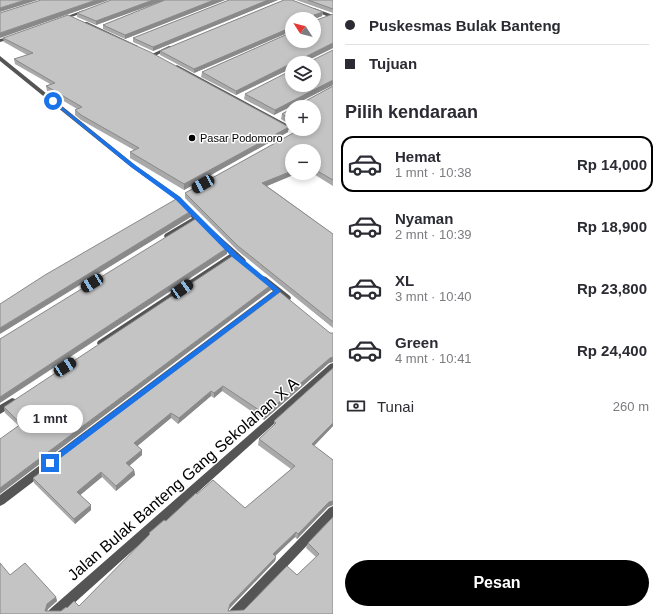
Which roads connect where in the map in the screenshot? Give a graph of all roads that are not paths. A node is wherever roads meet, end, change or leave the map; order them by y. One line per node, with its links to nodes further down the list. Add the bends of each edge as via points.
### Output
1 (310, 8): 3 (street)
2 (91, 9): 4 (street)
3 (332, 15): 5 (street)
4 (70, 16): 6 (street); 10 (street, via 99,27)
5 (325, 18)
6 (56, 22)
7 (21, 34): 9 (street)
8 (134, 39): 10 (street)
9 (0, 41)
10 (126, 42): 12 (street)
11 (175, 46): 14 (street)
12 (140, 48)
13 (146, 51): 14 (street)
14 (153, 55): 16 (street)
15 (0, 58): 26 (street, via 133,166)
16 (163, 60)
17 (169, 63): 19 (street)
18 (202, 73): 19 (street)
19 (195, 76): 21 (street)
20 (244, 95): 21 (street)
21 (237, 99): 23 (street)
22 (280, 115): 23 (street)
23 (274, 119): 24 (street)
24 (285, 126)
25 (185, 195): 26 (street)
26 (178, 198): 27 (street)
27 (196, 218): 28 (street); 29 (street)
28 (162, 239)
29 (234, 254): 30 (street); 32 (street)
30 (278, 291): 31 (street); 36 (street)
31 (290, 301)
32 (91, 350)
33 (333, 366): 38 (street, Jalan Bulak Banteng Gang Sekolahan X A)
34 (20, 397): 35 (street)
35 (0, 410)
36 (0, 501)
37 (333, 511): 39 (street)
38 (53, 614)
39 (234, 614)

